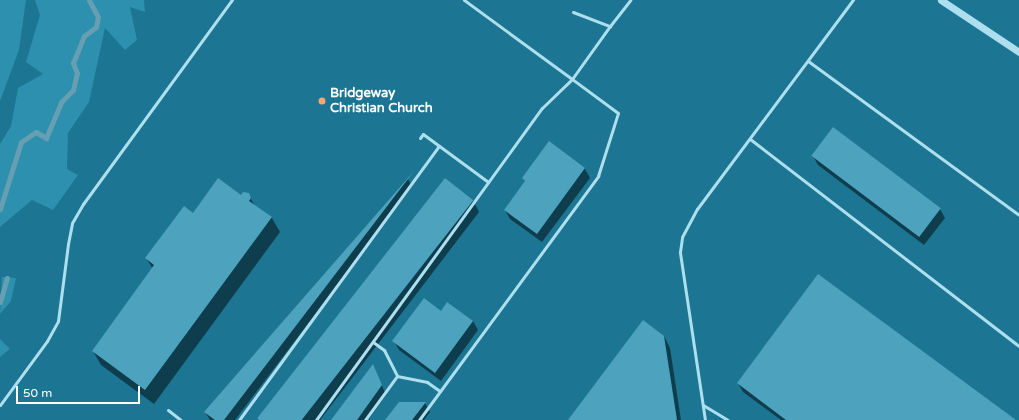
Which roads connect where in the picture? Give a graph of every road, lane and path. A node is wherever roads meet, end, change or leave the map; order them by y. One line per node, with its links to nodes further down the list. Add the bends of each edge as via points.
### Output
1 (232, 0): 20 (lane, via 83,204 72,223 58,321 47,341)
2 (464, 0): 10 (lane)
3 (630, 0): 7 (lane)
4 (854, 0): 9 (lane)
5 (941, 0): 8 (street)
6 (573, 12): 7 (lane)
7 (610, 26): 10 (lane)
8 (1019, 52)
9 (808, 61): 12 (lane); 15 (lane)
10 (572, 79): 14 (lane, via 542,108); 19 (lane, via 618,113 598,176)
11 (420, 138): 13 (lane, via 423,134)
12 (750, 139): 17 (lane); 21 (lane, via 697,209 682,237 680,252)
13 (439, 146): 14 (lane); 24 (lane)
14 (488, 182): 16 (lane)
15 (1019, 215)
16 (373, 342): 18 (lane, via 384,350); 25 (lane)
17 (1019, 346)
18 (397, 376): 19 (lane, via 427,382); 26 (lane)
19 (440, 391): 27 (lane)
20 (0, 405)
21 (703, 405): 28 (lane); 29 (lane)
22 (168, 410): 23 (lane)
23 (181, 420)
24 (239, 420)
25 (316, 420)
26 (365, 420)
27 (419, 420)
28 (705, 420)
29 (728, 420)

